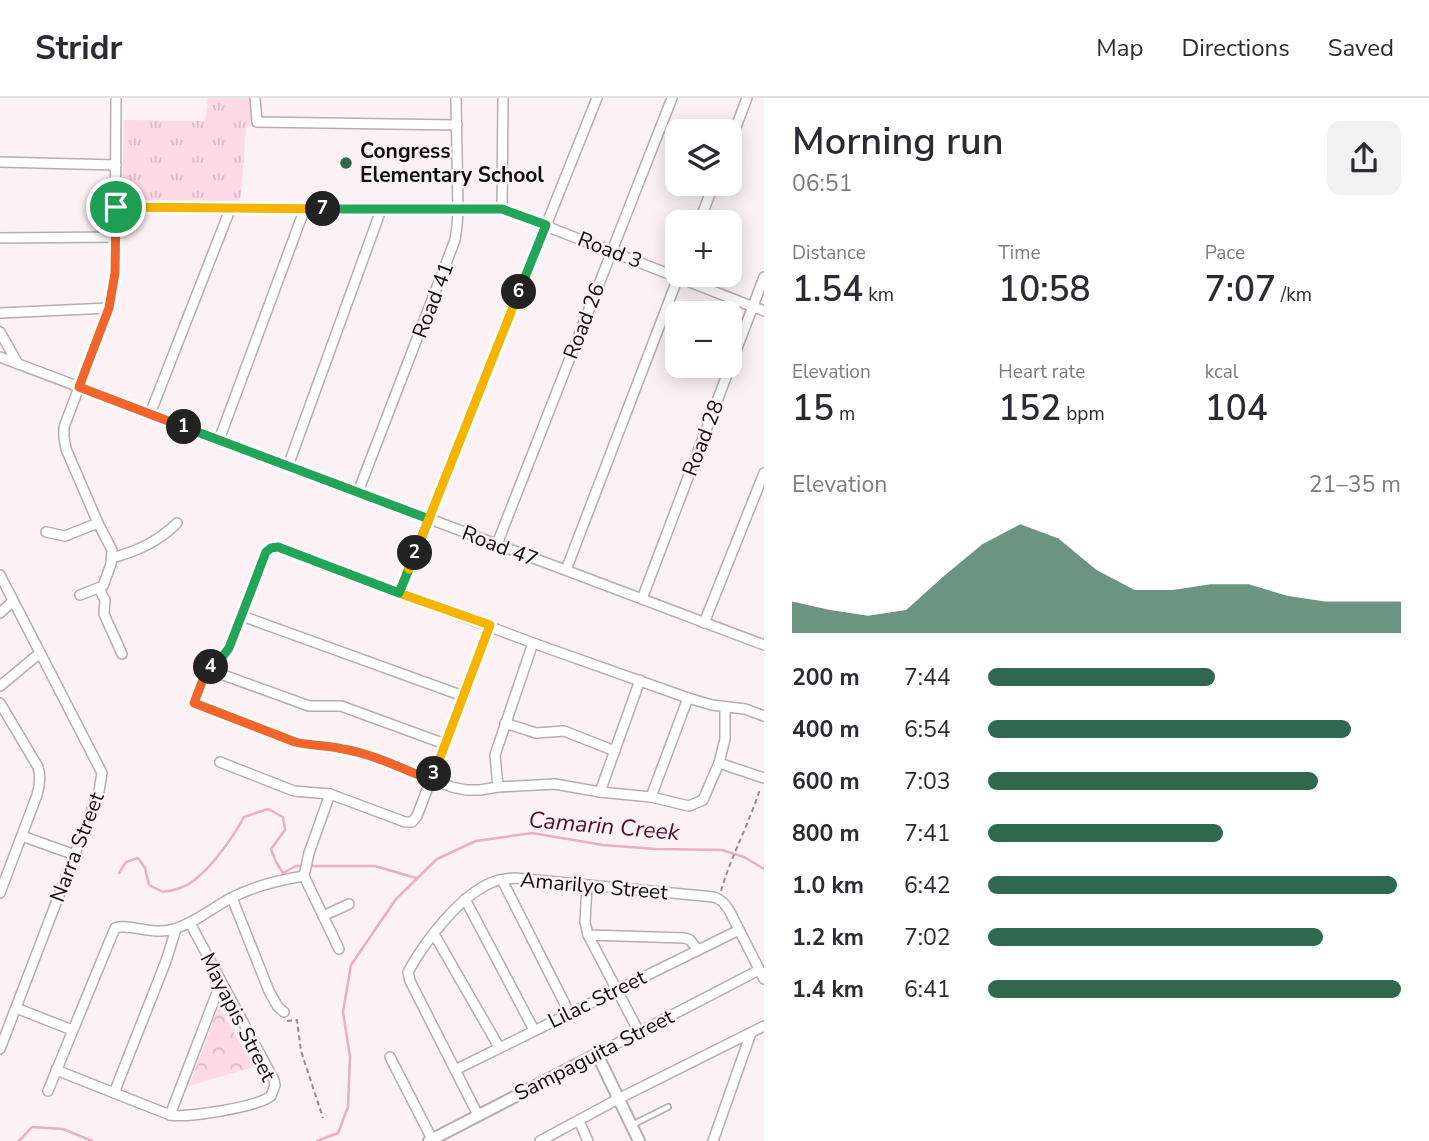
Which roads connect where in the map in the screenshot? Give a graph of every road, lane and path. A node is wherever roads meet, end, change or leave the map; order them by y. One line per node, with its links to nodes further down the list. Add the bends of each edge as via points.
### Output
1 (116, 98): 11 (street)
2 (255, 98): 9 (street, via 257,122)
3 (456, 98): 9 (street, Road 41)
4 (503, 98): 17 (street)
5 (597, 98): 18 (street)
6 (672, 98): 21 (street, Road 26)
7 (747, 98): 8 (street)
8 (739, 119)
9 (457, 125): 16 (street, Road 41)
10 (0, 162): 11 (street)
11 (116, 165): 12 (street)
12 (116, 207): 13 (street, Road 3); 19 (street)
13 (231, 207): 14 (street, Road 3); 34 (street)
14 (305, 208): 15 (street, Road 3); 35 (street)
15 (381, 209): 16 (street, Road 3); 36 (street)
16 (458, 209): 17 (street, Road 3); 38 (street, Road 41, via 450,256)
17 (502, 209): 18 (street, Road 3)
18 (546, 225): 21 (street, Road 3); 39 (street)
19 (116, 237): 20 (street); 27 (street)
20 (0, 238)
21 (612, 251): 22 (street, Road 3); 43 (street, Road 26)
22 (665, 271)
23 (764, 277): 26 (street, Road 28)
24 (675, 287): 45 (street)
25 (706, 287): 26 (street, Road 3)
26 (753, 306): 28 (street, Road 3); 50 (street, Road 28)
27 (109, 308): 29 (street); 33 (street)
28 (764, 311)
29 (0, 313)
30 (0, 332): 32 (street)
31 (0, 357): 32 (street, Road 47)
32 (18, 364): 33 (street, Road 47)
33 (79, 387): 34 (street, Road 47); 40 (street, via 64,437)
34 (150, 414): 35 (street, Road 47)
35 (219, 440): 36 (street, Road 47)
36 (288, 466): 38 (street, Road 47)
37 (764, 473): 54 (street)
38 (358, 492): 39 (street, Road 47)
39 (429, 519): 43 (street, Road 47); 48 (street)
40 (98, 523): 42 (street, via 65,536); 44 (street)
41 (177, 523): 44 (street, via 155,541)
42 (46, 532)
43 (497, 544): 45 (street, Road 47)
44 (112, 558): 47 (street)
45 (566, 570): 50 (street, Road 47)
46 (0, 576): 51 (street, Narra Street)
47 (99, 589): 49 (street); 59 (street, via 105,600 104,614)
48 (399, 593): 53 (street, via 271,548); 55 (street)
49 (80, 595)
50 (642, 599): 54 (street, Road 47)
51 (13, 601): 52 (street); 58 (street, Narra Street)
52 (0, 613)
53 (242, 616): 60 (street, via 229,648); 63 (street)
54 (704, 623): 57 (street, Road 47)
55 (490, 625): 56 (street); 63 (street)
56 (533, 643): 61 (street); 68 (street)
57 (764, 645)
58 (40, 653): 62 (street); 80 (street, Narra Street, via 102,773)
59 (122, 654)
60 (207, 669): 69 (street, via 310,706 341,706); 74 (street, via 194,703 282,738 360,753)
61 (640, 680): 64 (street); 70 (street)
62 (0, 687)
63 (463, 696): 69 (street)
64 (688, 698): 66 (street); 78 (street)
65 (0, 703): 79 (street, via 41,776)
66 (724, 708): 67 (street); 72 (street, via 725,738)
67 (764, 716)
68 (505, 723): 70 (street, via 536,733 564,731); 75 (street, via 495,755)
69 (445, 744): 74 (street)
70 (615, 751): 76 (street)
71 (220, 762): 77 (street, via 294,791)
72 (719, 763): 73 (street); 78 (street, via 703,800 689,806)
73 (763, 778): 86 (path)
74 (431, 780): 75 (street, via 466,790); 77 (street, via 412,822)
75 (498, 787): 76 (street, via 555,784)
76 (600, 792): 78 (street)
77 (330, 794): 81 (street)
78 (651, 797)
79 (22, 836): 80 (street); 84 (street)
80 (75, 855): 100 (street, Narra Street)
81 (304, 876): 85 (street, via 271,882); 89 (street)
82 (502, 880): 83 (street, Amarilyo Street); 87 (street, Amarilyo Street); 102 (street)
83 (587, 886): 86 (street, Amarilyo Street); 94 (street)
84 (0, 893)
85 (232, 898): 90 (street); 101 (street, via 269,991)
86 (719, 899): 92 (street)
87 (465, 900): 93 (street, Amarilyo Street); 105 (street)
88 (349, 904): 89 (street)
89 (323, 916): 95 (street)
90 (190, 923): 91 (street); 98 (street, Mayapis Street)
91 (176, 929): 104 (street, via 158,932 118,927 113,931); 115 (street)
92 (739, 930): 96 (street, Lilac Street); 97 (street)
93 (434, 934): 108 (street); 113 (street, Amarilyo Street, via 408,972)
94 (589, 935): 96 (street, via 685,938); 99 (street)
95 (339, 949)
96 (698, 950): 99 (street, Lilac Street)
97 (762, 974): 106 (street, Sampaguita Street)
98 (221, 982): 118 (street); 118 (street, Mayapis Street, via 274,1080 274,1091 259,1102 186,1117)
99 (616, 989): 102 (street, Lilac Street); 106 (street)
100 (16, 1008): 104 (street); 109 (street, Narra Street)
101 (284, 1012): 120 (path, via 287,1021 297,1020 301,1051)
102 (569, 1012): 105 (street, Lilac Street)
103 (764, 1026): 107 (street)
104 (72, 1030): 112 (street)
105 (534, 1030): 108 (street, Lilac Street)
106 (639, 1032): 110 (street, Sampaguita Street)
107 (751, 1033): 116 (street); 127 (street)
108 (499, 1047): 113 (street, Lilac Street)
109 (0, 1049)
110 (597, 1054): 116 (street); 119 (street, Sampaguita Street)
111 (390, 1057): 123 (street)
112 (56, 1070): 114 (street); 115 (street, Mayapis Street)
113 (454, 1070): 119 (street, Amarilyo Street)
114 (48, 1091)
115 (114, 1093): 118 (street, Mayapis Street)
116 (618, 1099): 121 (street); 122 (street)
117 (668, 1107): 122 (lane)
118 (170, 1115)
119 (478, 1115): 123 (street, Sampaguita Street)
120 (323, 1118)
121 (579, 1121): 124 (street); 125 (street)
122 (631, 1126): 126 (street)
123 (431, 1140)
124 (540, 1141)
125 (588, 1141)
126 (639, 1141)
127 (713, 1141)

